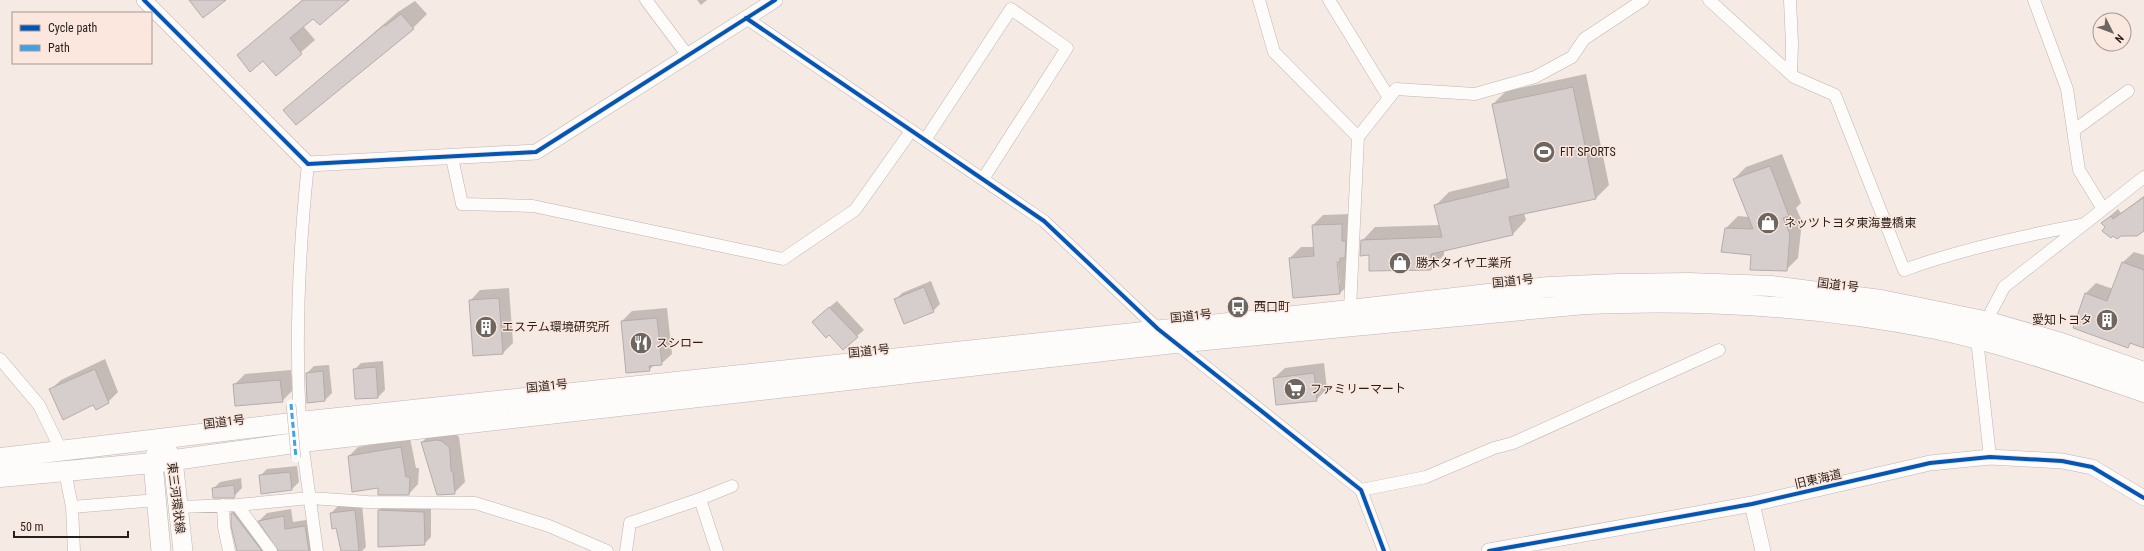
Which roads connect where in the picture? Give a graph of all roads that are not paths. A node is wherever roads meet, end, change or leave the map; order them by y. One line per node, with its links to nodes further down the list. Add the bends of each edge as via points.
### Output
1 (144, 0): 20 (street)
2 (646, 0): 11 (street)
3 (775, 0): 10 (street)
4 (1259, 0): 17 (street, via 1274,52)
5 (1329, 0): 14 (street)
6 (1642, 0): 14 (street, via 1584,39 1572,57 1535,77 1475,94 1396,89)
7 (1709, 0): 12 (street)
8 (1790, 0): 12 (street)
9 (2034, 0): 16 (street, via 2067,89)
10 (746, 18): 11 (street); 15 (street)
11 (688, 56): 19 (street, via 536,152)
12 (1791, 74): 24 (street, via 1835,95 1904,270 1991,244)
13 (2128, 91): 16 (street)
14 (1389, 98): 17 (street)
15 (911, 131): 18 (street); 19 (street, via 855,210 783,259 533,206 462,204)
16 (2073, 131): 23 (street, via 2079,170)
17 (1358, 137): 25 (street)
18 (925, 140): 22 (street); 22 (street, via 1011,9 1067,48)
19 (452, 158): 20 (street)
20 (308, 164): 35 (street, via 302,222 297,349)
21 (2144, 177): 23 (street)
22 (983, 179): 27 (street, via 1044,221)
23 (2103, 209): 24 (street)
24 (2081, 225): 26 (street, via 2004,287 1990,312)
25 (1350, 310): 26 (highway, 国道1号, via 1549,287 1690,283 1771,286 1881,300); 27 (highway, 国道1号)
26 (1989, 322): 32 (highway, 国道1号, via 2058,342)
27 (1158, 329): 29 (street); 35 (highway, 国道1号)
28 (1977, 339): 29 (highway, 国道1号, via 1872,318 1750,304 1646,302 1585,304); 33 (highway, 国道1号, via 2044,358); 38 (street)
29 (1175, 343): 37 (highway, 国道1号); 45 (street)
30 (1719, 350): 45 (street, via 1513,443 1494,448 1426,477)
31 (0, 359): 41 (street, via 39,405)
32 (2144, 372)
33 (2144, 392)
34 (290, 404): 37 (street, bridge)
35 (300, 422): 36 (highway, 国道1号)
36 (160, 440): 40 (main road, 東三河環状線); 41 (highway, 国道1号); 42 (main road, 東三河環状線)
37 (299, 450): 40 (highway, 国道1号); 46 (street)
38 (1990, 457): 47 (street, 旧東海道, via 2062,461 2092,467); 50 (street, 旧東海道, via 1930,463)
39 (0, 458): 41 (highway, 国道1号)
40 (173, 460): 42 (highway, 国道1号); 54 (main road, 東三河環状線)
41 (63, 462): 42 (highway, 国道1号); 43 (highway, 国道1号); 52 (street)
42 (153, 463): 49 (main road, 東三河環状線)
43 (0, 477)
44 (732, 486): 48 (street)
45 (1361, 490): 64 (street)
46 (310, 498): 51 (street); 60 (street); 61 (street, via 368,502 475,503 549,526)
47 (2144, 498)
48 (700, 499): 62 (street, via 630,523); 63 (street)
49 (157, 500): 52 (street); 56 (main road, 東三河環状線)
50 (1752, 504): 65 (street, 旧東海道); 66 (street)
51 (237, 505): 53 (street); 59 (street)
52 (72, 506): 55 (street)
53 (223, 506): 54 (street); 58 (street)
54 (178, 507): 57 (main road, 東三河環状線)
55 (74, 551)
56 (161, 551)
57 (183, 551)
58 (229, 551)
59 (271, 551)
60 (317, 551)
61 (607, 551)
62 (626, 551)
63 (717, 551)
64 (1384, 551)
65 (1489, 551)
66 (1763, 551)

